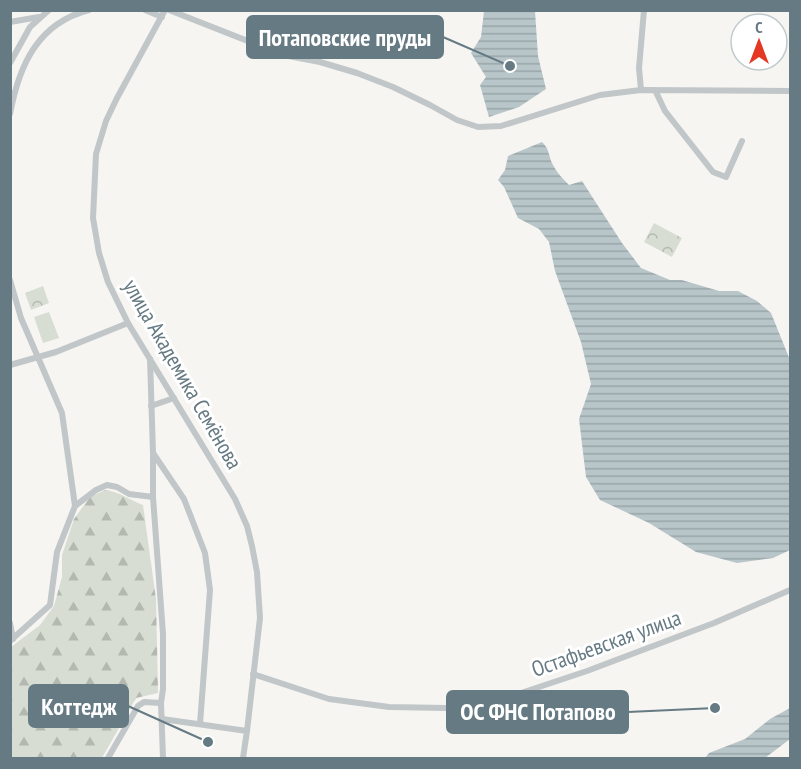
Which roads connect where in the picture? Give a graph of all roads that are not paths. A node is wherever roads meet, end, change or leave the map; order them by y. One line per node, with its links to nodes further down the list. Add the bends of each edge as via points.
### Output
1 (49, 10): 6 (street)
2 (89, 10): 12 (street, via 57,23 41,36 26,62)
3 (145, 10): 5 (street)
4 (644, 10): 9 (street)
5 (166, 13): 9 (street, via 283,55 357,73 478,127 501,126 600,95); 15 (street, улица Академика Семёнова, via 117,98 96,154 93,218 99,254)
6 (42, 16): 7 (street); 8 (street, via 30,27)
7 (10, 22)
8 (10, 63)
9 (641, 90): 10 (street)
10 (655, 90): 11 (street); 13 (street, via 665,111 713,172 726,177)
11 (790, 91)
12 (10, 114)
13 (742, 141)
14 (10, 280): 16 (street)
15 (128, 323): 16 (street); 17 (street, улица Академика Семёнова)
16 (36, 358): 18 (street); 23 (street, via 62,413)
17 (150, 358): 19 (street, улица Академика Семёнова); 20 (street)
18 (10, 365)
19 (174, 398): 20 (street); 27 (street, улица Академика Семёнова, via 235,499 246,526 257,572 260,618)
20 (151, 406): 21 (street)
21 (153, 453): 22 (street); 30 (street, via 184,500 205,553 210,591)
22 (153, 497): 23 (street, via 107,486 96,489); 28 (street, via 163,634)
23 (75, 506): 26 (street, via 57,552 50,605)
24 (790, 590): 27 (street, Остафьевская улица, via 707,626 565,678 521,693 446,708 390,707 329,699)
25 (10, 623): 26 (street)
26 (12, 640)
27 (253, 674): 31 (street, улица Академика Семёнова)
28 (161, 703): 29 (street); 32 (street, via 144,702 138,706)
29 (162, 719): 30 (street); 33 (street)
30 (200, 724): 31 (street)
31 (247, 731): 34 (street, улица Академика Семёнова)
32 (108, 759)
33 (163, 759)
34 (243, 759)

